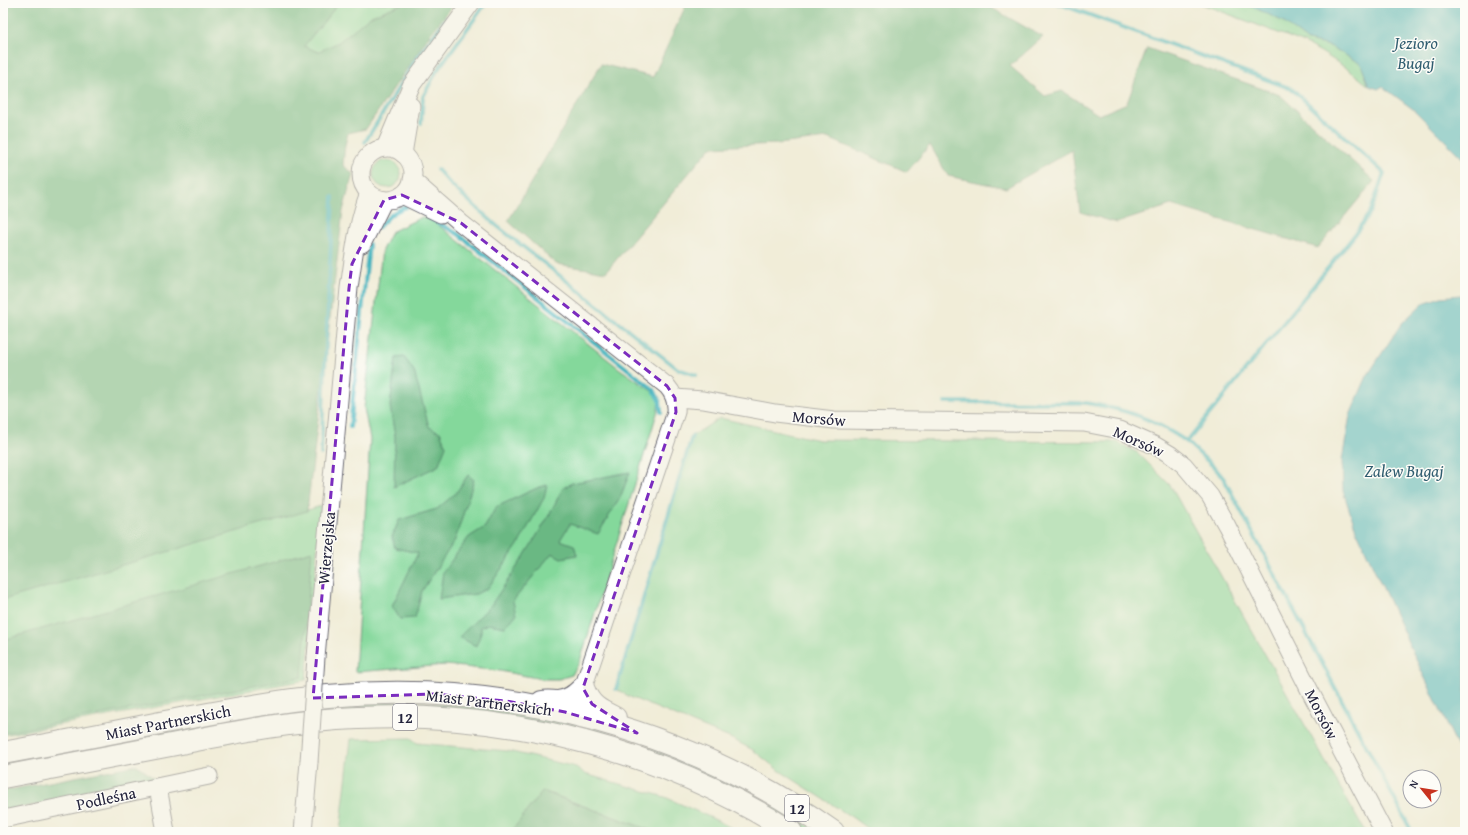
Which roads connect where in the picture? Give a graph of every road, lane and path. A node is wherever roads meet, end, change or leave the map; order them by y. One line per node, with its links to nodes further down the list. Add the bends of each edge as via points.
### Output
1 (471, 3): 2 (street)
2 (424, 68): 3 (street, via 407,92); 4 (street, via 409,114)
3 (385, 148): 4 (street); 6 (street, via 372,153 363,164 362,180)
4 (403, 154): 5 (street, via 411,166)
5 (412, 180): 7 (street); 9 (street)
6 (369, 193): 8 (street); 10 (street, Wierzejska, via 361,217)
7 (402, 195): 8 (street); 9 (street)
8 (384, 200): 10 (street, Wierzejska)
9 (461, 223): 11 (street, via 661,381)
10 (352, 264): 21 (street, Wierzejska, bridge, via 316,658)
11 (675, 398): 12 (street, via 676,412); 24 (street, Morsów, via 834,420 1084,423 1120,430 1156,446 1184,465 1210,496)
12 (584, 688): 13 (main road, via 566,700); 14 (main road, via 592,704)
13 (528, 704): 14 (main road, Miast Partnerskich / 12, via 586,717); 15 (main road, Miast Partnerskich / 12, via 434,694 328,696 250,706)
14 (636, 733): 23 (main road, Miast Partnerskich / 12, via 691,753 752,782)
15 (3, 753)
16 (209, 776): 18 (street, Podleśna)
17 (3, 777): 22 (main road, Miast Partnerskich / 12, via 280,726 357,718 438,718 532,729 628,754 706,786)
18 (158, 787): 19 (street, Podleśna); 20 (street)
19 (3, 819)
20 (166, 832)
21 (303, 832)
22 (791, 832)
23 (833, 832)
24 (1384, 832)

